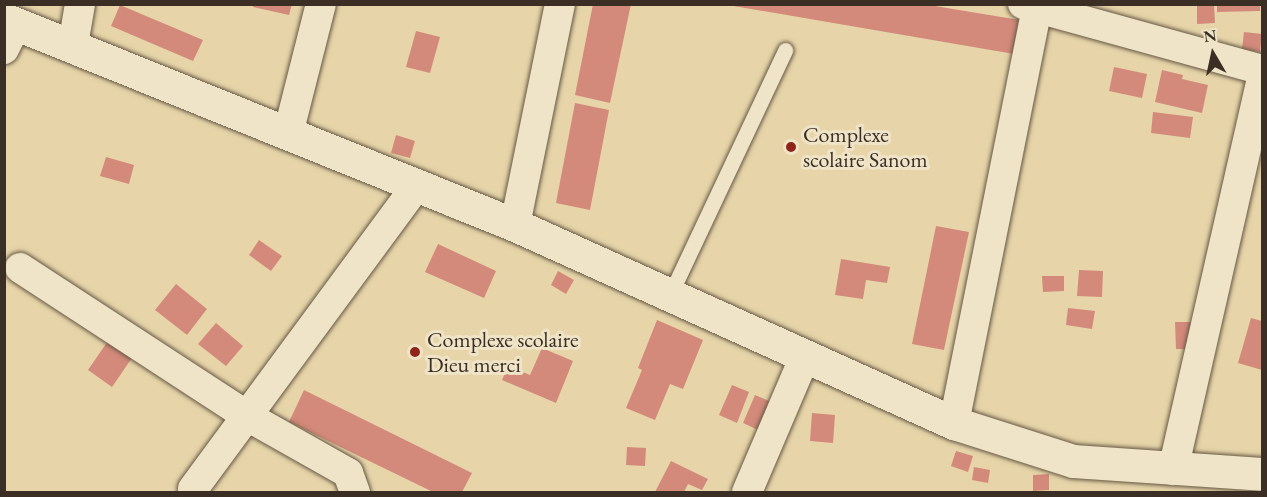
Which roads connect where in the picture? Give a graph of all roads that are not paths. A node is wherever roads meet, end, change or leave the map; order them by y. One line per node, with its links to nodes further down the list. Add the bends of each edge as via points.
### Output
1 (80, 4): 6 (street)
2 (321, 4): 10 (street)
3 (560, 4): 12 (street)
4 (1033, 5): 8 (street); 17 (street)
5 (8, 31): 6 (street)
6 (73, 45): 10 (street)
7 (785, 50): 14 (lane)
8 (1263, 70)
9 (1263, 78): 18 (street)
10 (288, 134): 11 (street)
11 (416, 187): 12 (street); 16 (street)
12 (515, 225): 14 (street)
13 (20, 268): 16 (street)
14 (669, 297): 15 (street)
15 (805, 356): 17 (street); 23 (street)
16 (247, 416): 21 (street); 22 (street, via 348,473)
17 (954, 423): 18 (street, via 1073,461)
18 (1173, 470): 20 (street)
19 (1263, 474): 20 (street)
20 (1208, 482)
21 (193, 489)
22 (355, 492)
23 (747, 492)

